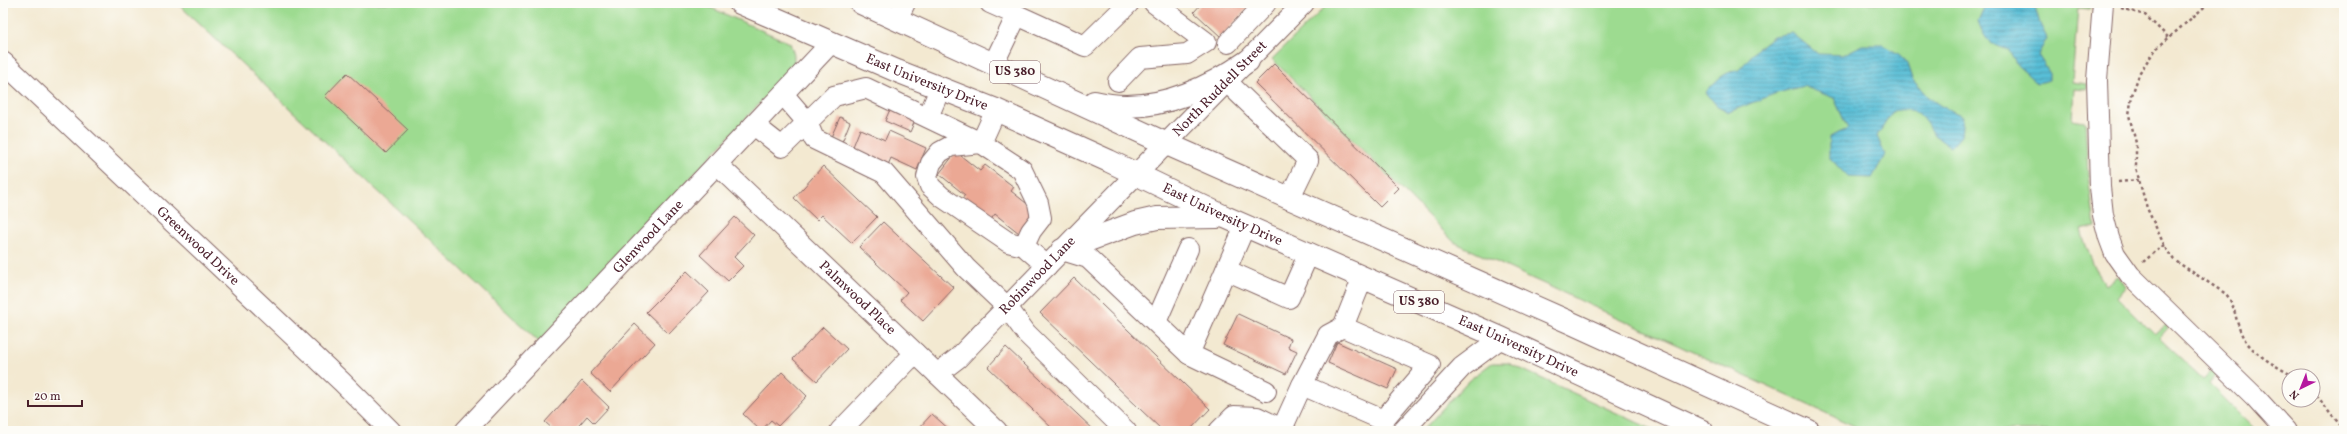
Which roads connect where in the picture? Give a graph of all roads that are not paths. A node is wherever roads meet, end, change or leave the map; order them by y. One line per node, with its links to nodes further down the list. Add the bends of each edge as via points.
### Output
1 (740, 3): 13 (main road, East University Drive / US 380)
2 (861, 3): 10 (main road, US 380)
3 (990, 3): 11 (street)
4 (1154, 3): 12 (street)
5 (1266, 3): 14 (street)
6 (1276, 3): 9 (street)
7 (1123, 4): 11 (street, via 1085,46)
8 (2103, 4): 63 (street, via 2097,80 2100,187 2103,216 2115,254 2128,273 2255,397)
9 (1298, 7): 15 (street, North Ruddell Street)
10 (901, 11): 17 (main road, US 380)
11 (1017, 15): 17 (street)
12 (1206, 42): 14 (street); 19 (street, via 1187,54 1140,58)
13 (831, 43): 18 (main road, East University Drive / US 380); 23 (street, Glenwood Lane)
14 (1228, 43): 15 (street)
15 (1248, 61): 20 (street, North Ruddell Street); 22 (main road, via 1205,88 1151,105 1102,104)
16 (3, 62): 54 (street, Greenwood Drive)
17 (994, 63): 22 (main road, US 380)
18 (897, 72): 21 (main road, East University Drive / US 380); 24 (street)
19 (1118, 81)
20 (1227, 82): 30 (street, North Ruddell Street); 33 (street, via 1308,160)
21 (940, 89): 25 (main road, East University Drive / US 380); 26 (street)
22 (1056, 91): 30 (main road, US 380)
23 (784, 94): 27 (street); 28 (street, Glenwood Lane)
24 (885, 97): 26 (street); 27 (street, via 866,88 834,96)
25 (996, 110): 29 (street); 32 (main road, East University Drive / US 380)
26 (928, 117): 29 (street)
27 (807, 122): 28 (street, via 782,147); 43 (street, via 814,139 884,174 966,268)
28 (754, 125): 31 (street, Glenwood Lane)
29 (981, 143): 36 (street, via 1022,170 1038,203 1041,218); 36 (street, via 951,146 940,152 931,163 927,177 930,186 1008,242)
30 (1166, 144): 32 (street, North Ruddell Street); 33 (main road, US 380)
31 (717, 164): 47 (street, Palmwood Place); 55 (street, Glenwood Lane)
32 (1134, 174): 34 (main road, East University Drive / US 380); 38 (street, Robinwood Lane)
33 (1289, 199): 62 (main road, US 380, via 1562,318)
34 (1225, 217): 35 (main road, East University Drive / US 380); 38 (main road, via 1157,218 1135,223)
35 (1245, 226): 39 (main road, East University Drive / US 380); 41 (street)
36 (1024, 246): 40 (street)
37 (1188, 249): 44 (street)
38 (1062, 250): 40 (street, Robinwood Lane); 44 (street, via 1088,258)
39 (1309, 254): 41 (street, via 1289,298); 42 (main road, East University Drive / US 380)
40 (1046, 266): 43 (street, Robinwood Lane)
41 (1226, 270): 48 (street)
42 (1363, 277): 45 (street); 46 (main road, East University Drive / US 380)
43 (1007, 307): 49 (street, Robinwood Lane, via 958,358); 58 (street, via 1026,333)
44 (1156, 322): 48 (street)
45 (1343, 327): 50 (street, via 1328,335); 52 (street, via 1430,365)
46 (1501, 338): 60 (street, via 1462,367); 61 (main road, East University Drive / US 380)
47 (915, 353): 49 (street, Palmwood Place); 56 (street)
48 (1189, 354): 51 (street)
49 (937, 374): 57 (street, Palmwood Place)
50 (1302, 385): 52 (street); 53 (street)
51 (1266, 391)
52 (1389, 425)
53 (1284, 430): 59 (street, via 1257,417 1234,416)
54 (391, 431)
55 (465, 431)
56 (840, 431)
57 (997, 431)
58 (1126, 431)
59 (1220, 431)
60 (1403, 431)
61 (1702, 431)
62 (1809, 431)
63 (2286, 431)

